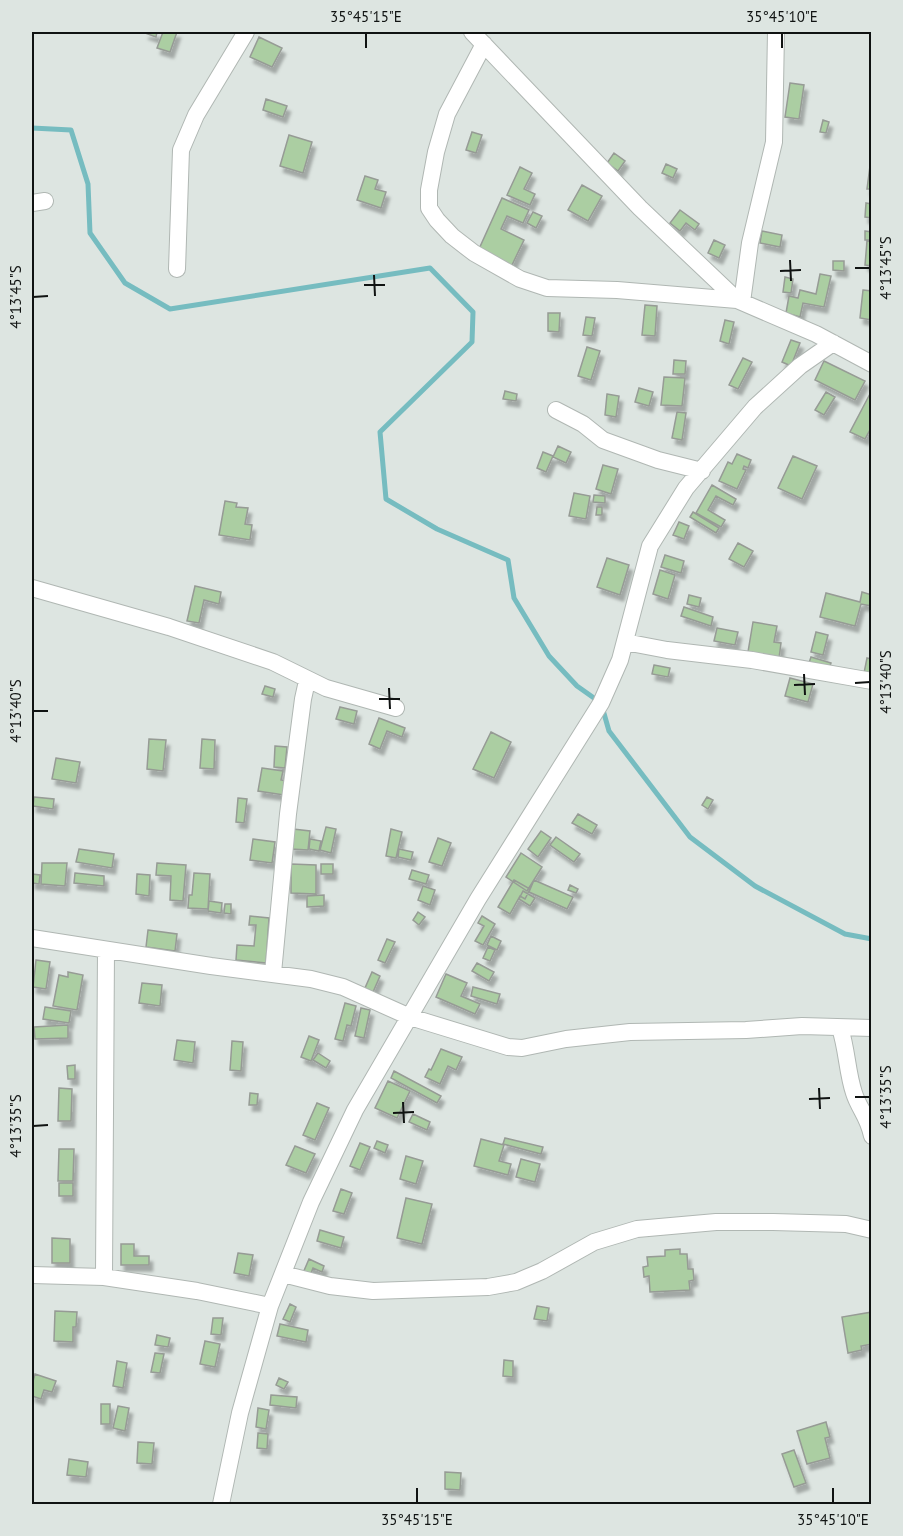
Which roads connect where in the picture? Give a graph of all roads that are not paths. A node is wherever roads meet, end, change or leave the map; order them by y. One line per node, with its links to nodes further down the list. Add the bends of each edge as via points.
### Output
1 (246, 32): 4 (street, via 196,115 182,150)
2 (776, 32): 5 (street, via 774,141)
3 (478, 38): 5 (street, via 640,208); 5 (street, via 447,114 429,190 429,208 452,236 520,279 547,288)
4 (177, 269)
5 (739, 301): 6 (street)
6 (833, 343): 7 (street); 9 (street, via 800,366 755,407)
7 (872, 364)
8 (556, 410): 9 (street, via 613,445)
9 (702, 471): 11 (street, via 686,488 650,546)
10 (32, 588): 12 (street, via 273,662)
11 (625, 642): 13 (street); 18 (street, via 601,703 478,899)
12 (307, 681): 14 (street); 17 (street, via 288,814)
13 (872, 681)
14 (396, 708)
15 (32, 938): 16 (street)
16 (106, 950): 17 (street); 25 (street)
17 (273, 973): 18 (street, via 343,987)
18 (410, 1017): 19 (street, via 522,1048 630,1032); 23 (street, via 355,1110 311,1202)
19 (840, 1028): 20 (street); 21 (street, via 854,1095 869,1121)
20 (872, 1028)
21 (872, 1136)
22 (872, 1230): 23 (street, via 846,1224 773,1222 637,1229 594,1242 516,1282 488,1287 373,1291 330,1286)
23 (283, 1274): 26 (street)
24 (32, 1275): 25 (street)
25 (104, 1277): 26 (street)
26 (270, 1306): 27 (street)
27 (220, 1504)

